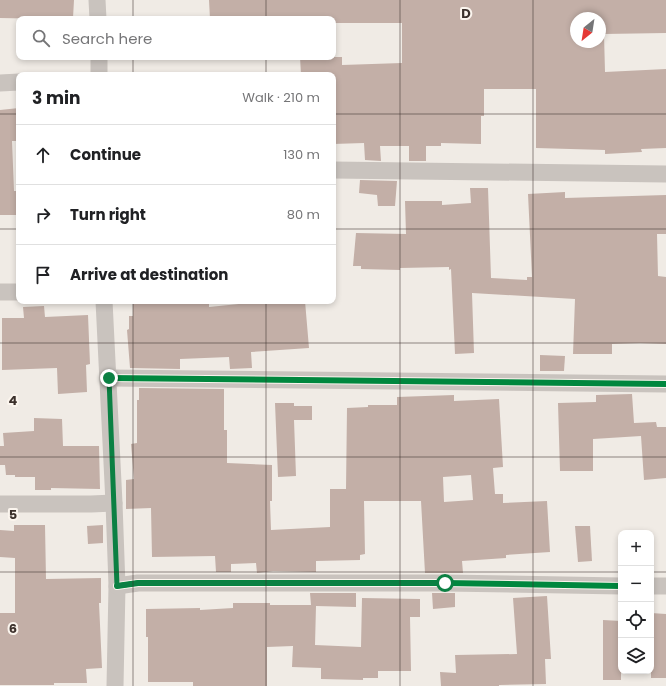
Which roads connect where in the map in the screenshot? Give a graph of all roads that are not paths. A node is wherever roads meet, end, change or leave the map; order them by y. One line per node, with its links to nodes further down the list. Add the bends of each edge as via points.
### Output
1 (97, 0): 2 (street)
2 (98, 16)
3 (99, 60): 4 (street)
4 (99, 72)
5 (16, 82): 6 (street)
6 (0, 83)
7 (336, 170): 8 (street)
8 (666, 174)
9 (0, 292): 10 (street)
10 (16, 292)
11 (104, 304): 12 (street)
12 (109, 378): 13 (street); 14 (street)
13 (666, 384)
14 (114, 503): 15 (street); 16 (street)
15 (0, 504)
16 (117, 586): 17 (street, via 138,583); 20 (street)
17 (618, 586)
18 (654, 586): 19 (street)
19 (666, 586)
20 (115, 686)

